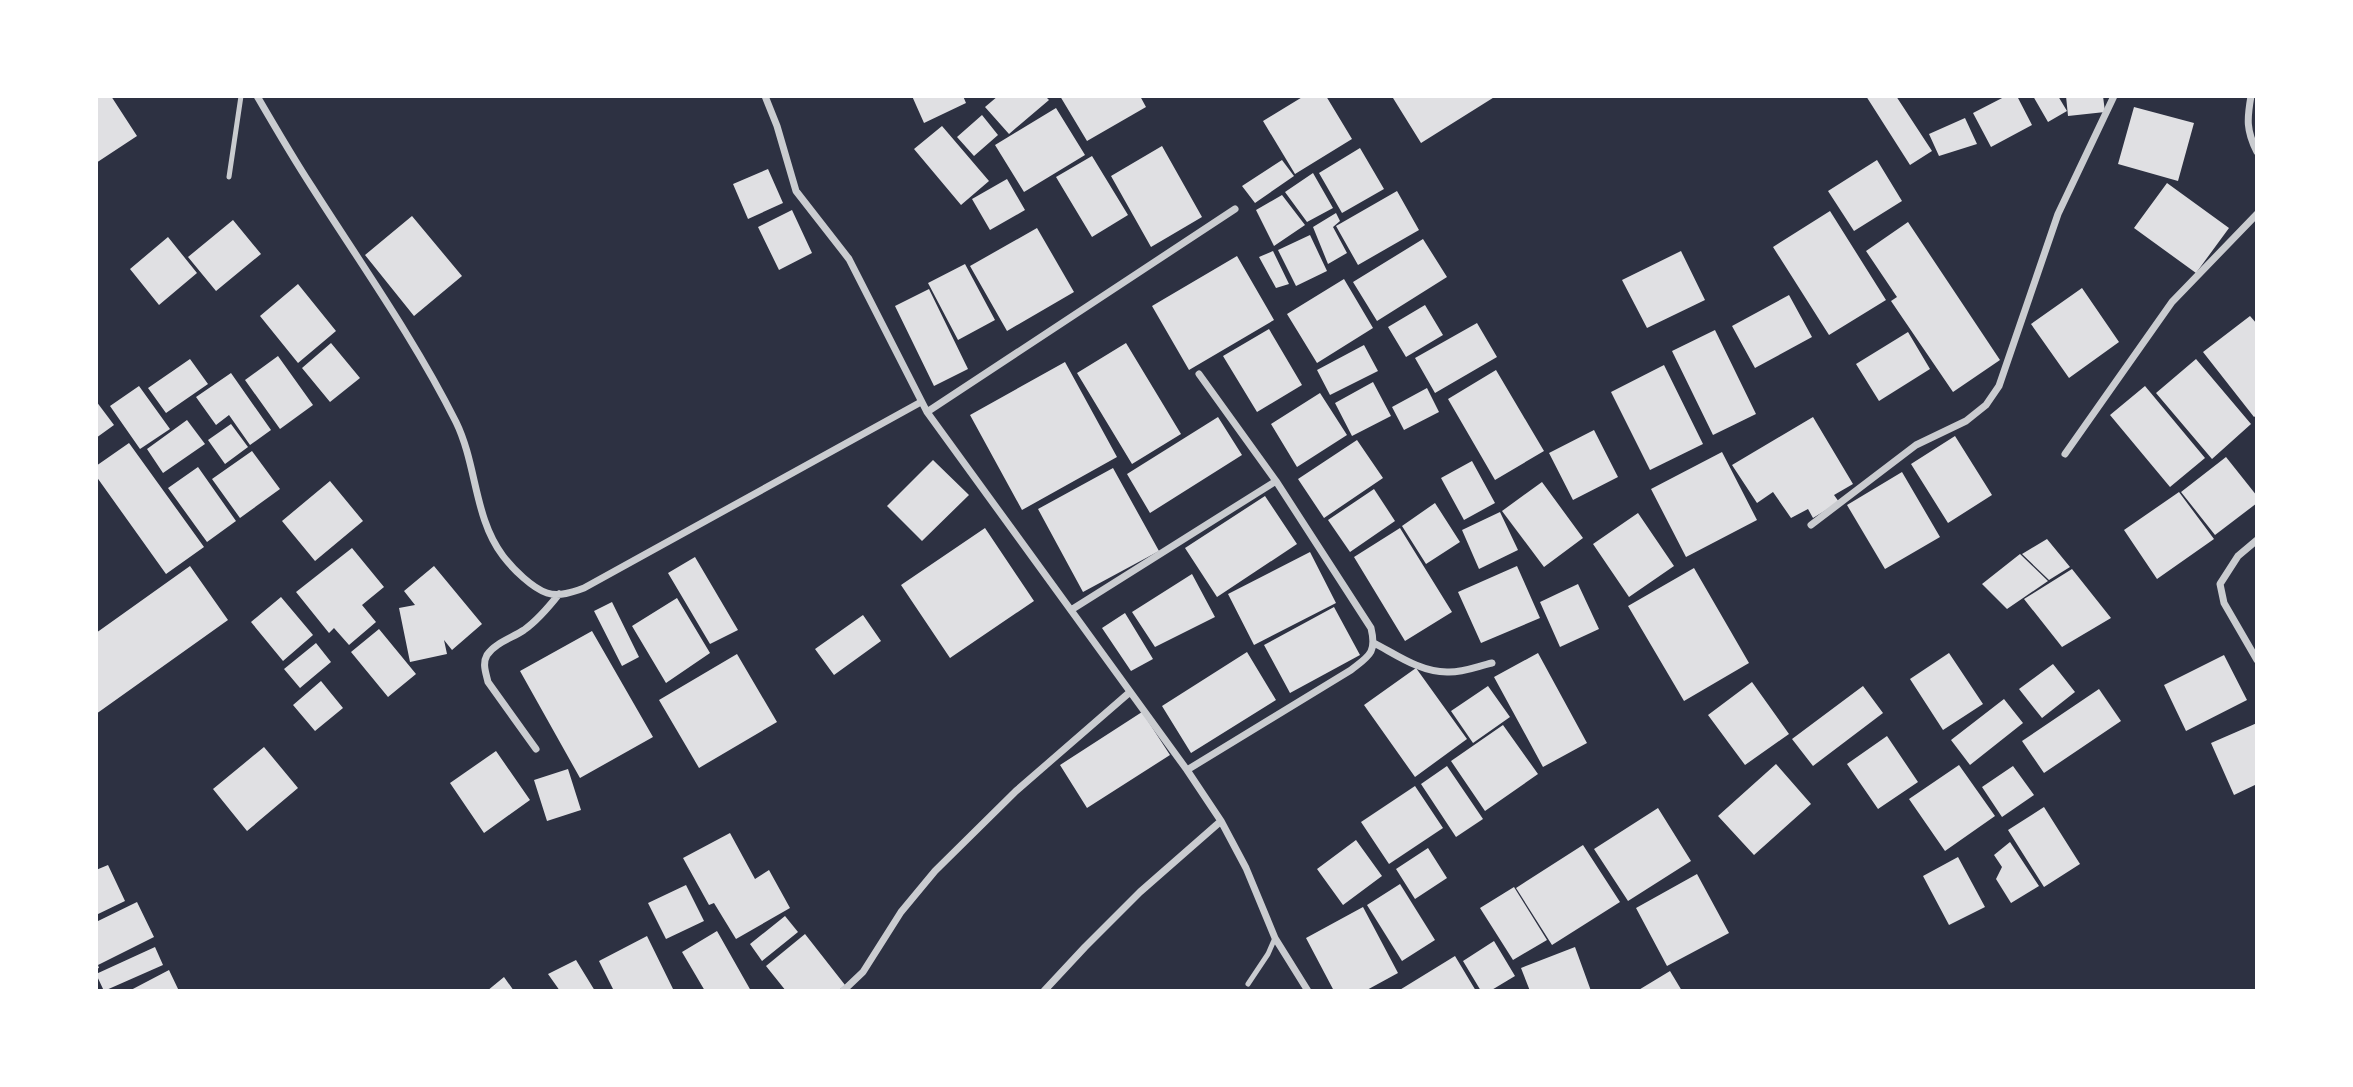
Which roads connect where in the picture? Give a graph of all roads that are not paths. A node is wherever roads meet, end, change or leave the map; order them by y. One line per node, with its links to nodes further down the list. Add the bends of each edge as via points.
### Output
1 (241, 96): 7 (lane)
2 (257, 96): 17 (street, via 456,421 490,536 528,581 547,593)
3 (765, 96): 11 (street, via 796,191 849,259)
4 (2114, 96): 15 (street, via 2058,214 1999,386 1986,405 1966,421 1916,445)
5 (2251, 96): 6 (street, via 2249,135)
6 (2257, 152)
7 (229, 177)
8 (1235, 209): 12 (street)
9 (2257, 214): 13 (street, via 2172,302)
10 (1199, 374): 14 (street)
11 (921, 402): 12 (street); 17 (street, via 584,588)
12 (927, 412): 18 (street)
13 (2065, 454)
14 (1276, 481): 18 (street); 19 (street, via 1371,628)
15 (1811, 525)
16 (2257, 540): 20 (street, via 2238,556 2220,584 2224,603)
17 (559, 594): 23 (street, via 542,616 485,658 488,682)
18 (1071, 610): 22 (street)
19 (1374, 643): 21 (street, via 1429,670 1450,673); 24 (street, via 1370,656 1350,670)
20 (2257, 660)
21 (1492, 663)
22 (1130, 692): 24 (street); 28 (street, via 1016,791 935,871 901,912 863,972)
23 (536, 749)
24 (1187, 770): 25 (street)
25 (1221, 821): 26 (street); 29 (street, via 1140,892)
26 (1275, 939): 27 (lane); 30 (street)
27 (1248, 984)
28 (843, 991)
29 (1044, 991)
30 (1308, 991)

